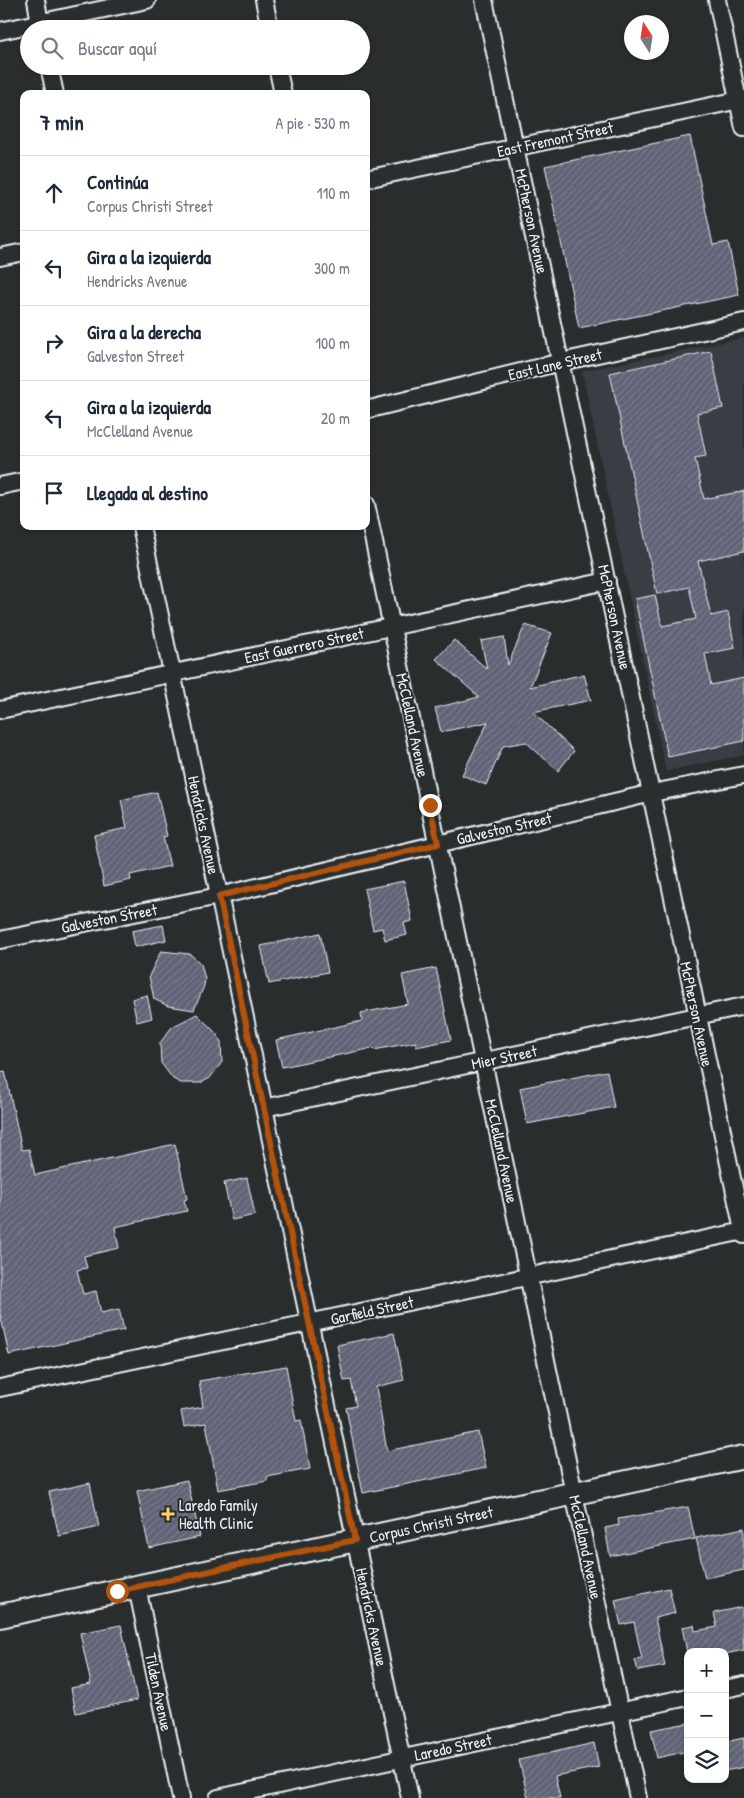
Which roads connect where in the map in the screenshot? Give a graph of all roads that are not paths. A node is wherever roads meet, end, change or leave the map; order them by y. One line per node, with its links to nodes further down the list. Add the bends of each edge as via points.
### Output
1 (36, 0): 6 (street)
2 (146, 0): 7 (street)
3 (264, 0): 8 (street)
4 (484, 0): 17 (street, McPherson Avenue)
5 (717, 0): 15 (street)
6 (40, 20)
7 (65, 20)
8 (268, 20)
9 (20, 29): 10 (street)
10 (0, 31)
11 (51, 75): 13 (street)
12 (279, 75): 14 (street)
13 (54, 90)
14 (282, 90)
15 (741, 99): 16 (street); 17 (street, East Fremont Street)
16 (744, 128)
17 (516, 147): 18 (street, East Fremont Street); 22 (street, McPherson Avenue)
18 (370, 178)
19 (20, 253): 20 (street)
20 (0, 257)
21 (744, 322): 22 (street, East Lane Street)
22 (561, 362): 23 (street, East Lane Street); 28 (street, McPherson Avenue)
23 (370, 409)
24 (20, 482): 25 (street)
25 (0, 486)
26 (370, 524): 29 (street, McClelland Avenue)
27 (142, 530): 30 (street, Hendricks Avenue)
28 (607, 581): 29 (street, East Guerrero Street); 33 (street, McPherson Avenue)
29 (391, 627): 30 (street, East Guerrero Street); 34 (street, McClelland Avenue)
30 (172, 673): 31 (street, East Guerrero Street); 35 (street, Hendricks Avenue)
31 (0, 710)
32 (744, 775): 33 (street, Galveston Street)
33 (652, 793): 34 (street, Galveston Street); 38 (street, McPherson Avenue)
34 (438, 844): 35 (street, Galveston Street); 39 (street, McClelland Avenue)
35 (219, 896): 36 (street, Galveston Street); 40 (street, Hendricks Avenue)
36 (0, 940)
37 (744, 1006): 38 (street, Mier Street)
38 (697, 1016): 39 (street, Mier Street); 41 (street, McPherson Avenue)
39 (483, 1061): 40 (street, Mier Street); 42 (street, McClelland Avenue)
40 (264, 1108): 43 (street, Hendricks Avenue)
41 (744, 1232): 42 (street, Garfield Street)
42 (528, 1276): 43 (street, Garfield Street); 46 (street, McClelland Avenue)
43 (310, 1323): 44 (street, Garfield Street); 47 (street, Hendricks Avenue)
44 (0, 1388)
45 (744, 1457): 46 (main road, Corpus Christi Street)
46 (575, 1493): 47 (main road, Corpus Christi Street); 53 (street, McClelland Avenue)
47 (355, 1540): 48 (main road, Corpus Christi Street); 54 (street, Hendricks Avenue)
48 (137, 1587): 49 (main road, Corpus Christi Street); 55 (street, Tilden Avenue)
49 (0, 1616)
50 (744, 1685): 51 (street)
51 (729, 1688)
52 (684, 1698): 53 (street, Laredo Street)
53 (621, 1712): 54 (street, Laredo Street); 58 (street, McClelland Avenue)
54 (401, 1758): 56 (street, Laredo Street); 57 (street, Hendricks Avenue)
55 (181, 1798)
56 (218, 1798)
57 (410, 1798)
58 (638, 1798)

